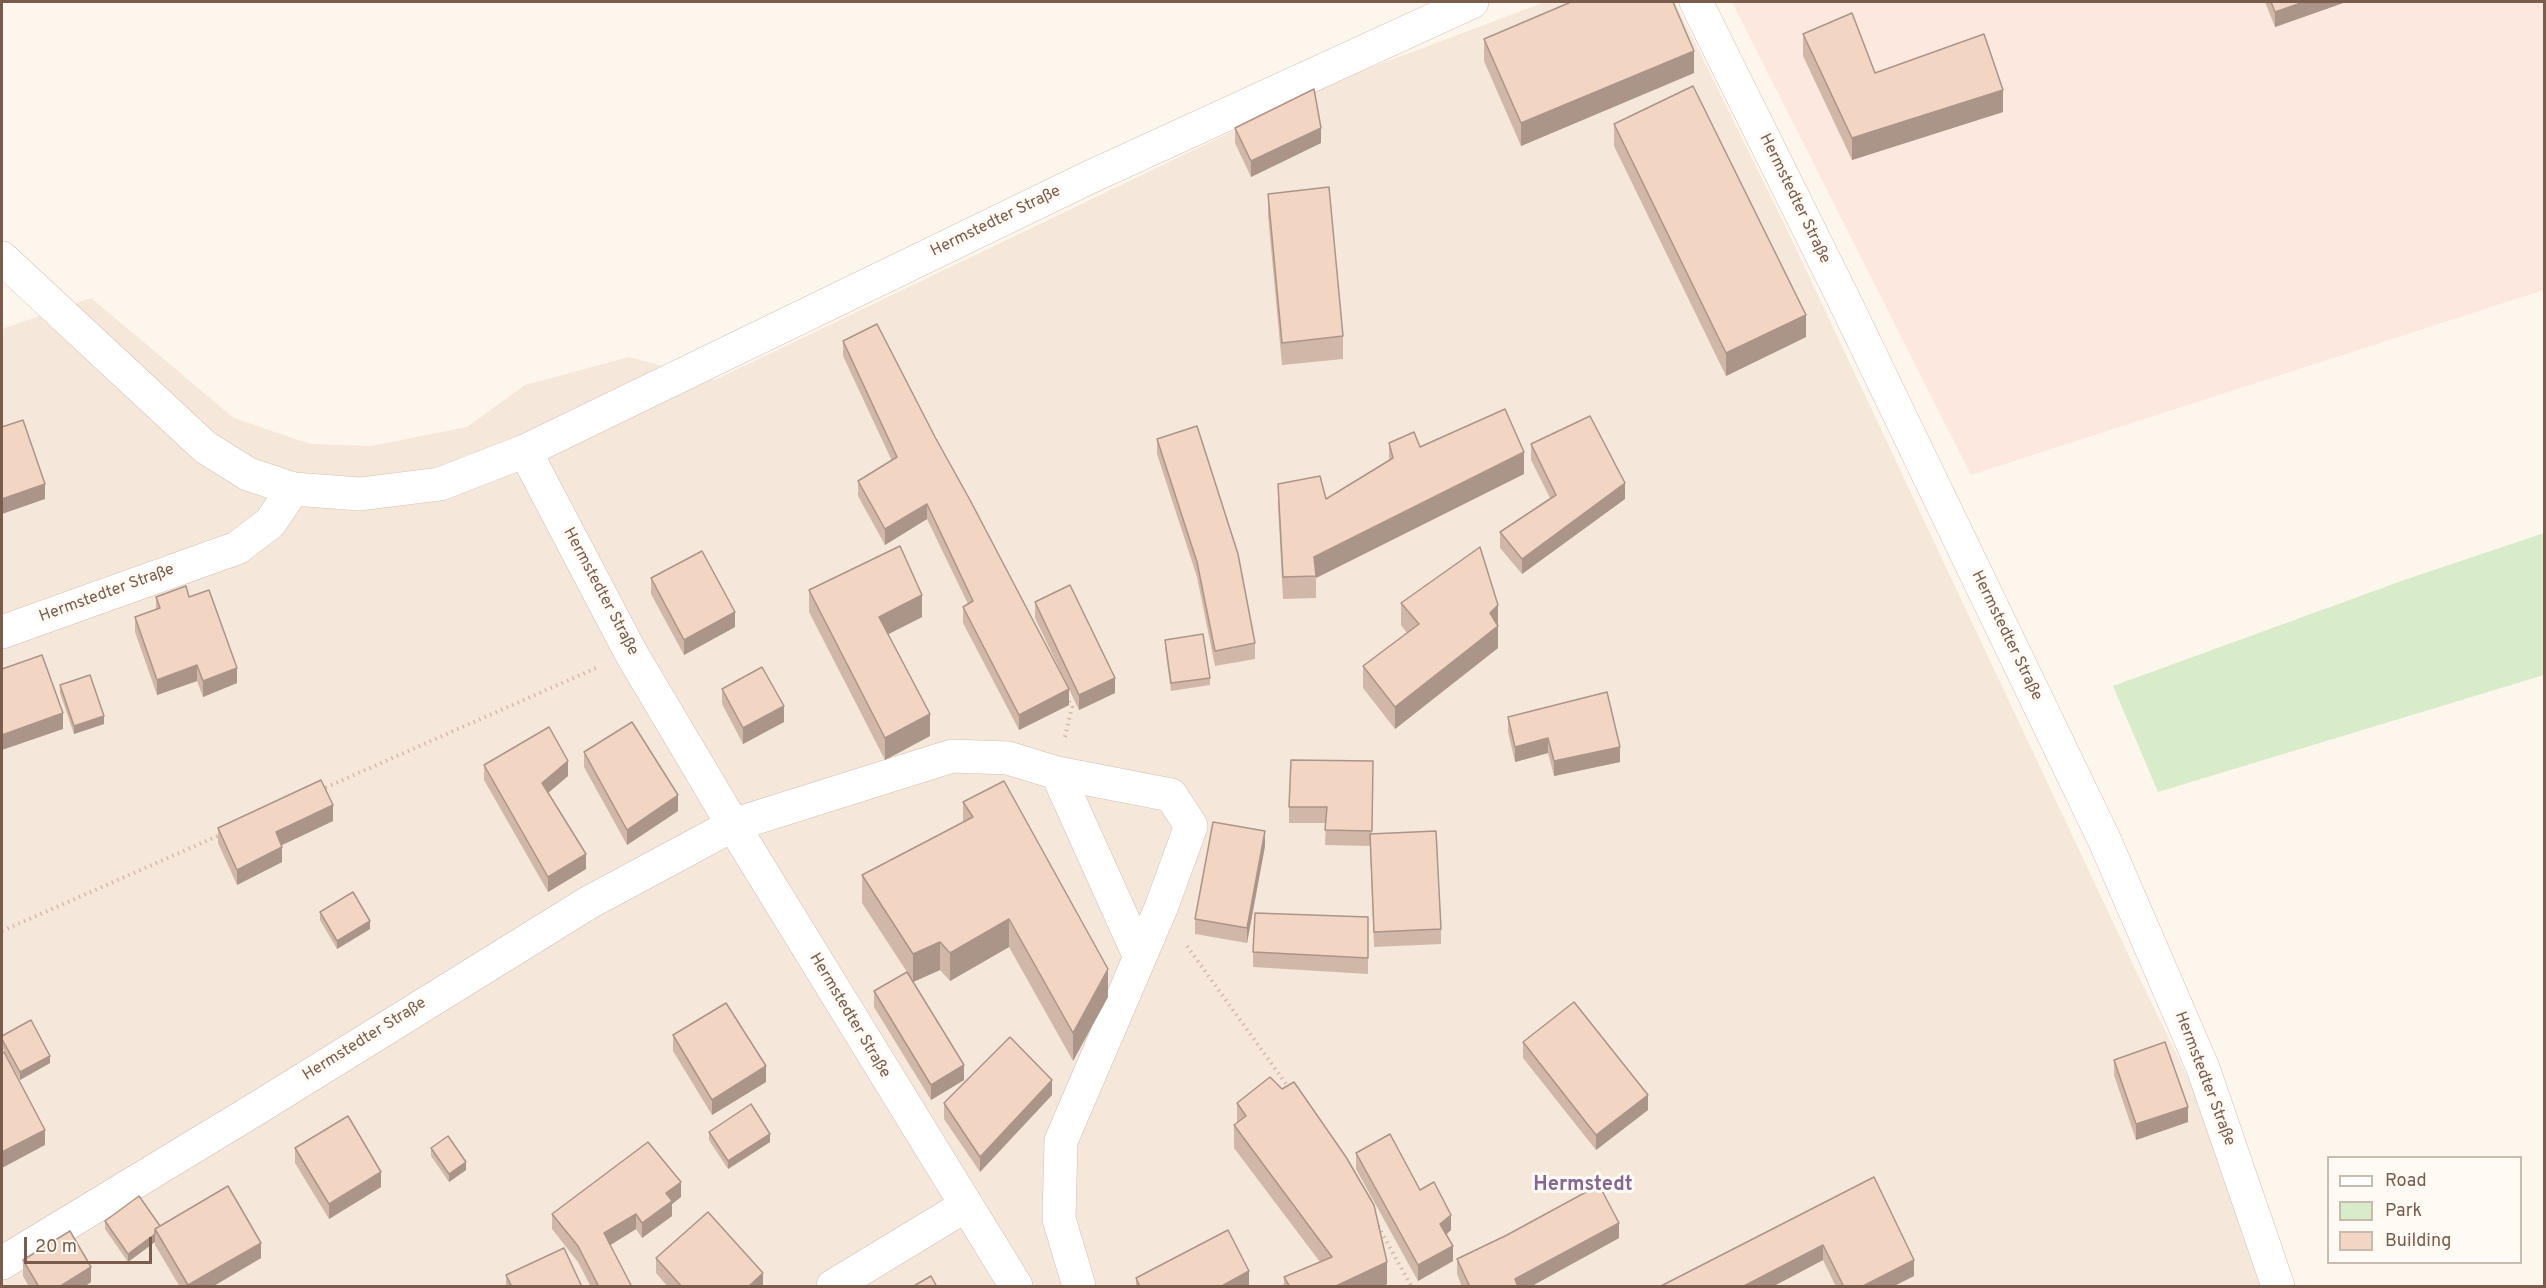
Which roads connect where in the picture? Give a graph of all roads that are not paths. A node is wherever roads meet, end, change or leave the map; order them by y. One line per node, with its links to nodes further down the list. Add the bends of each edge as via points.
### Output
1 (1472, 2): 4 (street, Hermstedter Straße, via 1090,177)
2 (1696, 2): 15 (street, Hermstedter Straße, via 2104,839 2203,1068)
3 (2, 258): 5 (street, Hermstedter Straße, via 205,447 248,474)
4 (525, 451): 5 (street, Hermstedter Straße, via 440,484 360,494); 8 (street, Hermstedter Straße, via 631,653)
5 (293, 489): 6 (street, Hermstedter Straße, via 270,524 237,548)
6 (2, 632)
7 (1057, 773): 8 (street, Hermstedter Straße, via 1008,758 952,756); 9 (street); 9 (street, Hermstedter Straße, via 1171,795 1191,826)
8 (733, 825): 10 (street, Hermstedter Straße); 11 (street, Hermstedter Straße, via 588,903)
9 (1139, 955): 14 (street, Hermstedter Straße, via 1061,1140 1059,1219)
10 (965, 1206): 12 (street); 13 (street, Hermstedter Straße)
11 (2, 1263)
12 (834, 1287)
13 (1016, 1287)
14 (1079, 1287)
15 (2278, 1287)

